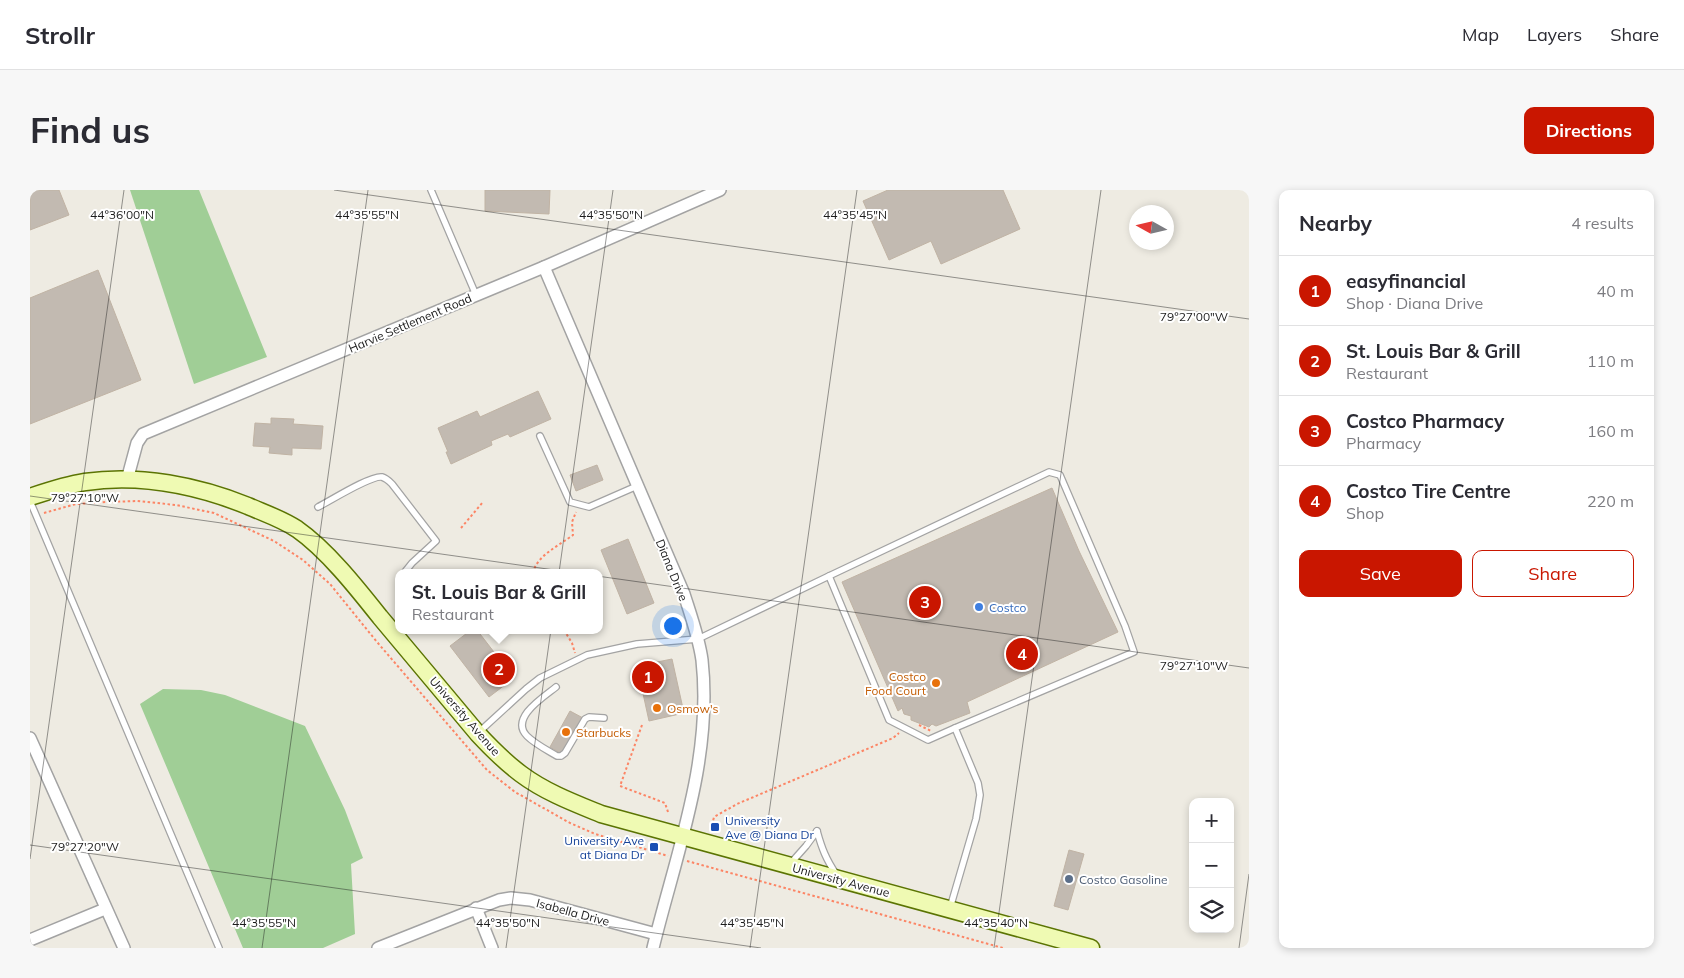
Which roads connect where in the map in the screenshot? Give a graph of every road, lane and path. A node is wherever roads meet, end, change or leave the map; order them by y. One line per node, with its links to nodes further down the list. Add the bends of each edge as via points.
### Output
1 (431, 190): 4 (lane)
2 (720, 190): 3 (street, Harvie Settlement Road)
3 (544, 267): 4 (street, Harvie Settlement Road); 7 (street, Diana Drive)
4 (476, 295): 6 (street, Harvie Settlement Road, via 143,434 137,443)
5 (540, 436): 11 (lane, via 570,502)
6 (127, 480): 8 (street, University Avenue, via 87,482); 27 (street, University Avenue, via 205,490 296,529 348,578)
7 (637, 486): 11 (lane, via 597,504); 19 (street, Diana Drive, via 684,594)
8 (30, 497)
9 (30, 501): 13 (lane)
10 (483, 502): 14 (path)
11 (579, 505): 16 (path, via 572,522 573,536 539,560)
12 (318, 507): 15 (lane, via 367,480 382,477 392,484 436,541)
13 (36, 515): 32 (path, via 76,504 137,501 176,505 214,513 274,540 330,584 487,770 515,792 570,823); 41 (lane)
14 (461, 528)
15 (407, 569)
16 (534, 569)
17 (829, 576): 19 (lane); 25 (lane, via 889,720); 26 (lane, via 1049,472 1060,475 1134,652)
18 (566, 634): 20 (path)
19 (698, 639): 20 (lane, via 637,644); 31 (street, Diana Drive, via 704,721)
20 (577, 660): 27 (lane, via 540,678)
21 (556, 687): 22 (lane, via 530,708 523,726 527,736 556,756 566,753 585,719)
22 (604, 718)
23 (920, 724): 25 (path, via 906,719)
24 (642, 725): 29 (path, via 620,786 665,803)
25 (902, 726): 26 (lane, via 928,740); 30 (path, via 894,738 737,804 719,813)
26 (955, 728): 37 (lane, via 980,795)
27 (478, 734): 31 (street, University Avenue, via 522,775 548,791 601,814)
28 (30, 738): 35 (street)
29 (668, 812)
30 (712, 824)
31 (683, 837): 32 (street, Diana Drive); 33 (street, University Avenue)
32 (677, 858): 38 (street, Diana Drive); 45 (path)
33 (788, 866): 34 (street, University Avenue); 34 (lane, via 817,831 826,860)
34 (839, 879): 37 (street, University Avenue)
35 (105, 908): 39 (street); 40 (street)
36 (476, 908): 38 (street, Isabella Drive, via 511,898 530,900); 42 (street, Isabella Drive); 43 (street)
37 (949, 910): 46 (street, University Avenue)
38 (656, 934): 44 (street, Diana Drive)
39 (30, 940)
40 (124, 948)
41 (219, 948)
42 (378, 948)
43 (492, 948)
44 (653, 948)
45 (1003, 948)
46 (1091, 948)

